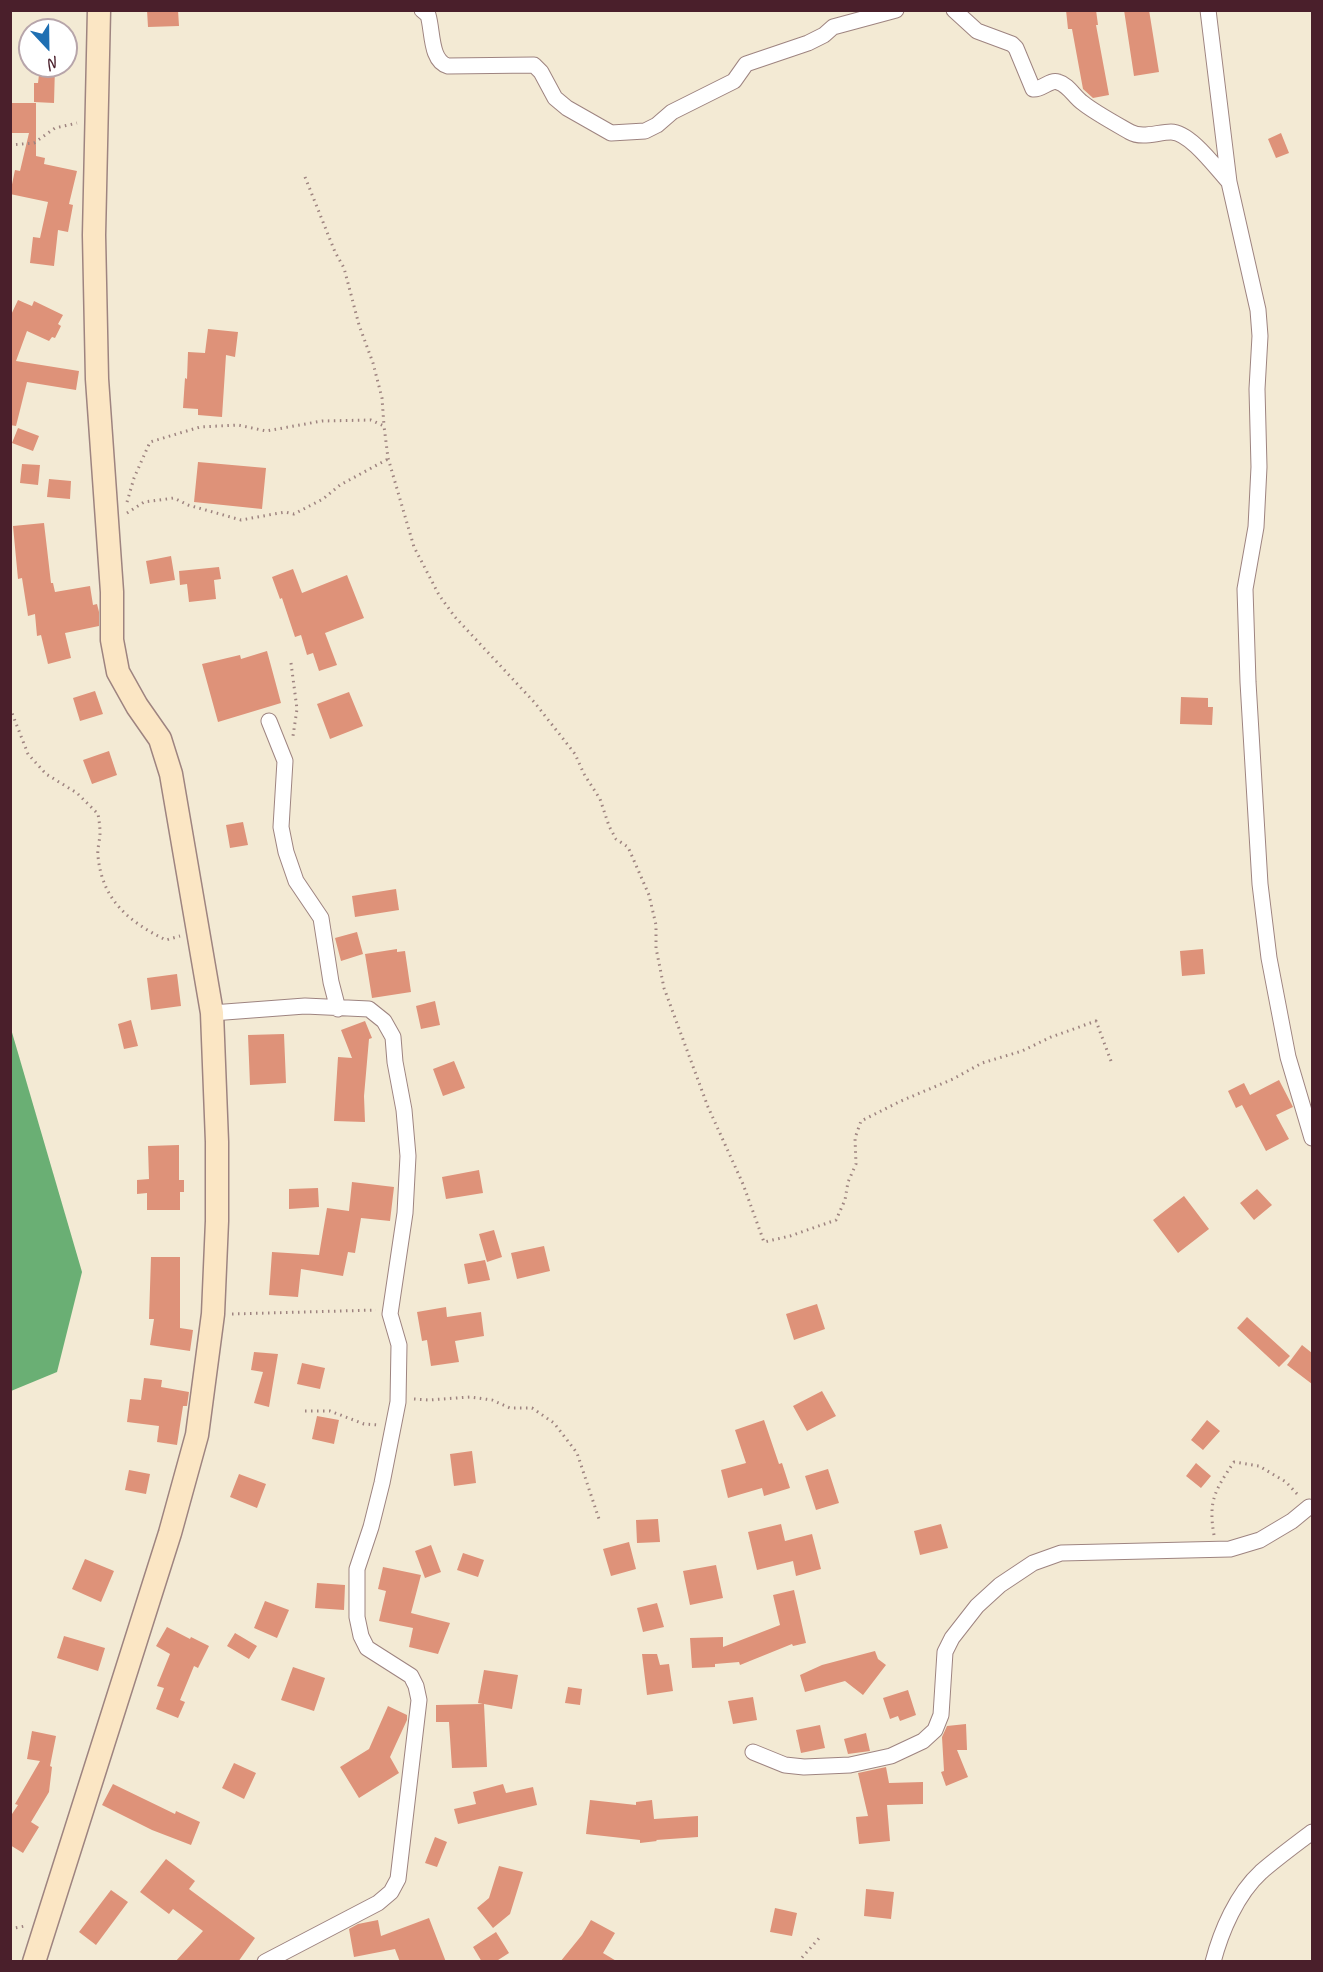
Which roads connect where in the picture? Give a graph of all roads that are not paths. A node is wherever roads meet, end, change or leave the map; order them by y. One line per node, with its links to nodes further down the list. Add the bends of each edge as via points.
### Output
1 (99, 10): 9 (street, via 94,235 97,380 112,640 117,672 160,740 171,774)
2 (422, 10): 3 (street, via 428,15 436,57 441,64 534,65 555,98 611,133 645,131 672,112 734,81 746,64 808,43 833,27)
3 (896, 10)
4 (954, 10): 6 (street, via 977,31 1016,48 1033,89 1057,81 1082,103 1134,134 1179,133)
5 (1208, 10): 6 (street)
6 (1229, 182): 10 (street, via 1260,336 1256,527 1245,589 1260,884 1288,1057)
7 (269, 721): 8 (street, via 285,761 281,827 286,852 296,881 321,918)
8 (338, 1009): 9 (street, via 305,1006); 15 (street, via 369,1009 384,1021 393,1037 404,1110 408,1156 405,1213 390,1314 399,1345 398,1402 372,1527 357,1569 357,1617 367,1648 411,1676 419,1700 398,1879 391,1892 378,1903)
9 (212, 1012): 14 (street, via 217,1221 213,1314 197,1435 170,1533)
10 (1312, 1138)
11 (1311, 1507): 12 (street, via 1260,1540 1230,1549 1061,1553 1033,1563 977,1606 952,1638 945,1652 941,1715 935,1730 923,1741 891,1756 827,1768 785,1765)
12 (753, 1752)
13 (1312, 1832): 16 (street, via 1259,1874 1221,1933)
14 (34, 1962)
15 (265, 1962)
16 (1213, 1962)

